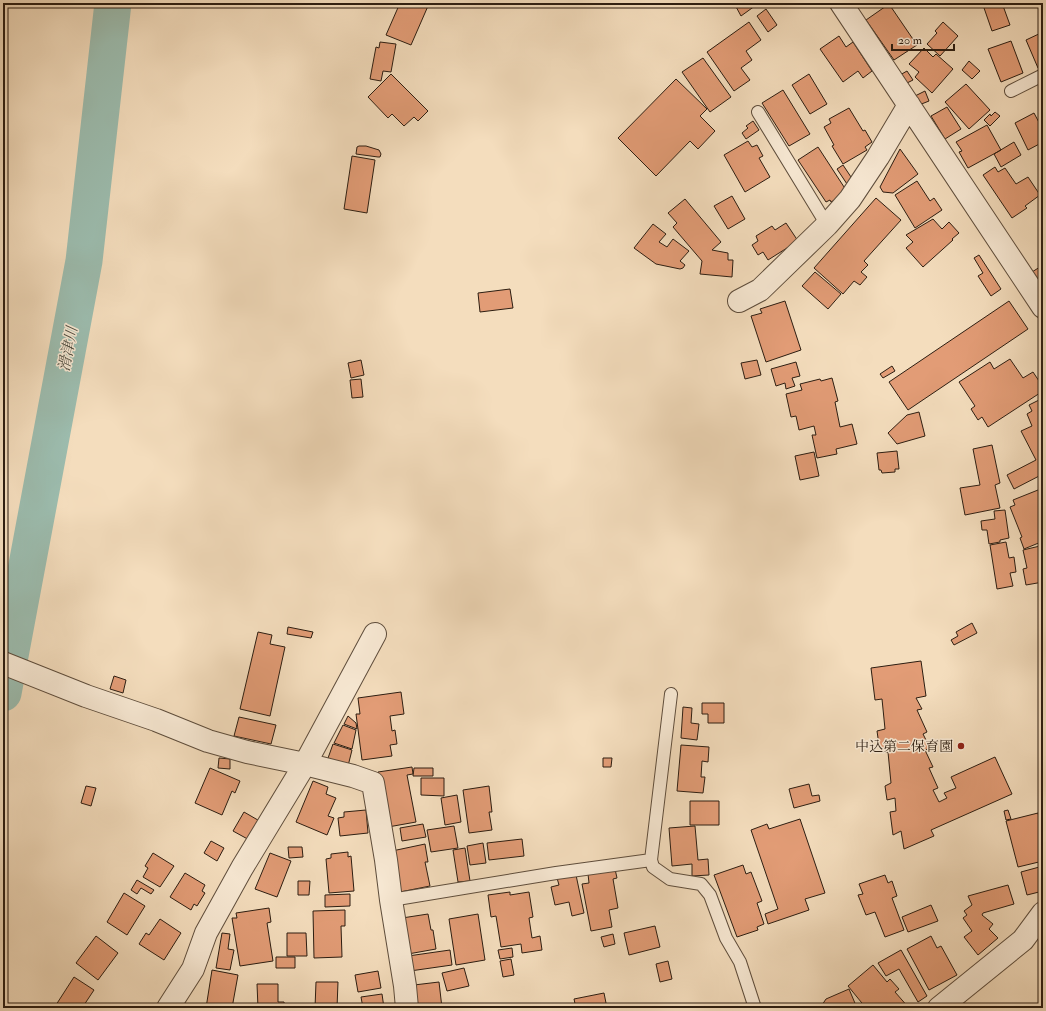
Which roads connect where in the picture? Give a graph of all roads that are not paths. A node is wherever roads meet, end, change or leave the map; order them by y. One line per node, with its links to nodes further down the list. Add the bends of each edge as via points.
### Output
1 (841, 3): 4 (street)
2 (1043, 75): 3 (lane)
3 (1011, 91)
4 (909, 105): 6 (street, via 850,199); 8 (street)
5 (758, 112): 6 (lane)
6 (827, 225): 7 (street, via 760,290)
7 (739, 301)
8 (1043, 307)
9 (375, 634): 12 (street)
10 (3, 663): 12 (street, via 208,741)
11 (671, 694): 13 (lane)
12 (305, 764): 14 (street, via 373,783); 16 (street, via 238,874 206,933 193,969)
13 (651, 860): 14 (lane); 18 (lane, via 653,867 670,879 701,884 710,895 726,938 740,962)
14 (391, 900): 17 (street)
15 (1043, 913): 19 (street, via 1023,940)
16 (168, 1008)
17 (407, 1008)
18 (755, 1008)
19 (939, 1008)

